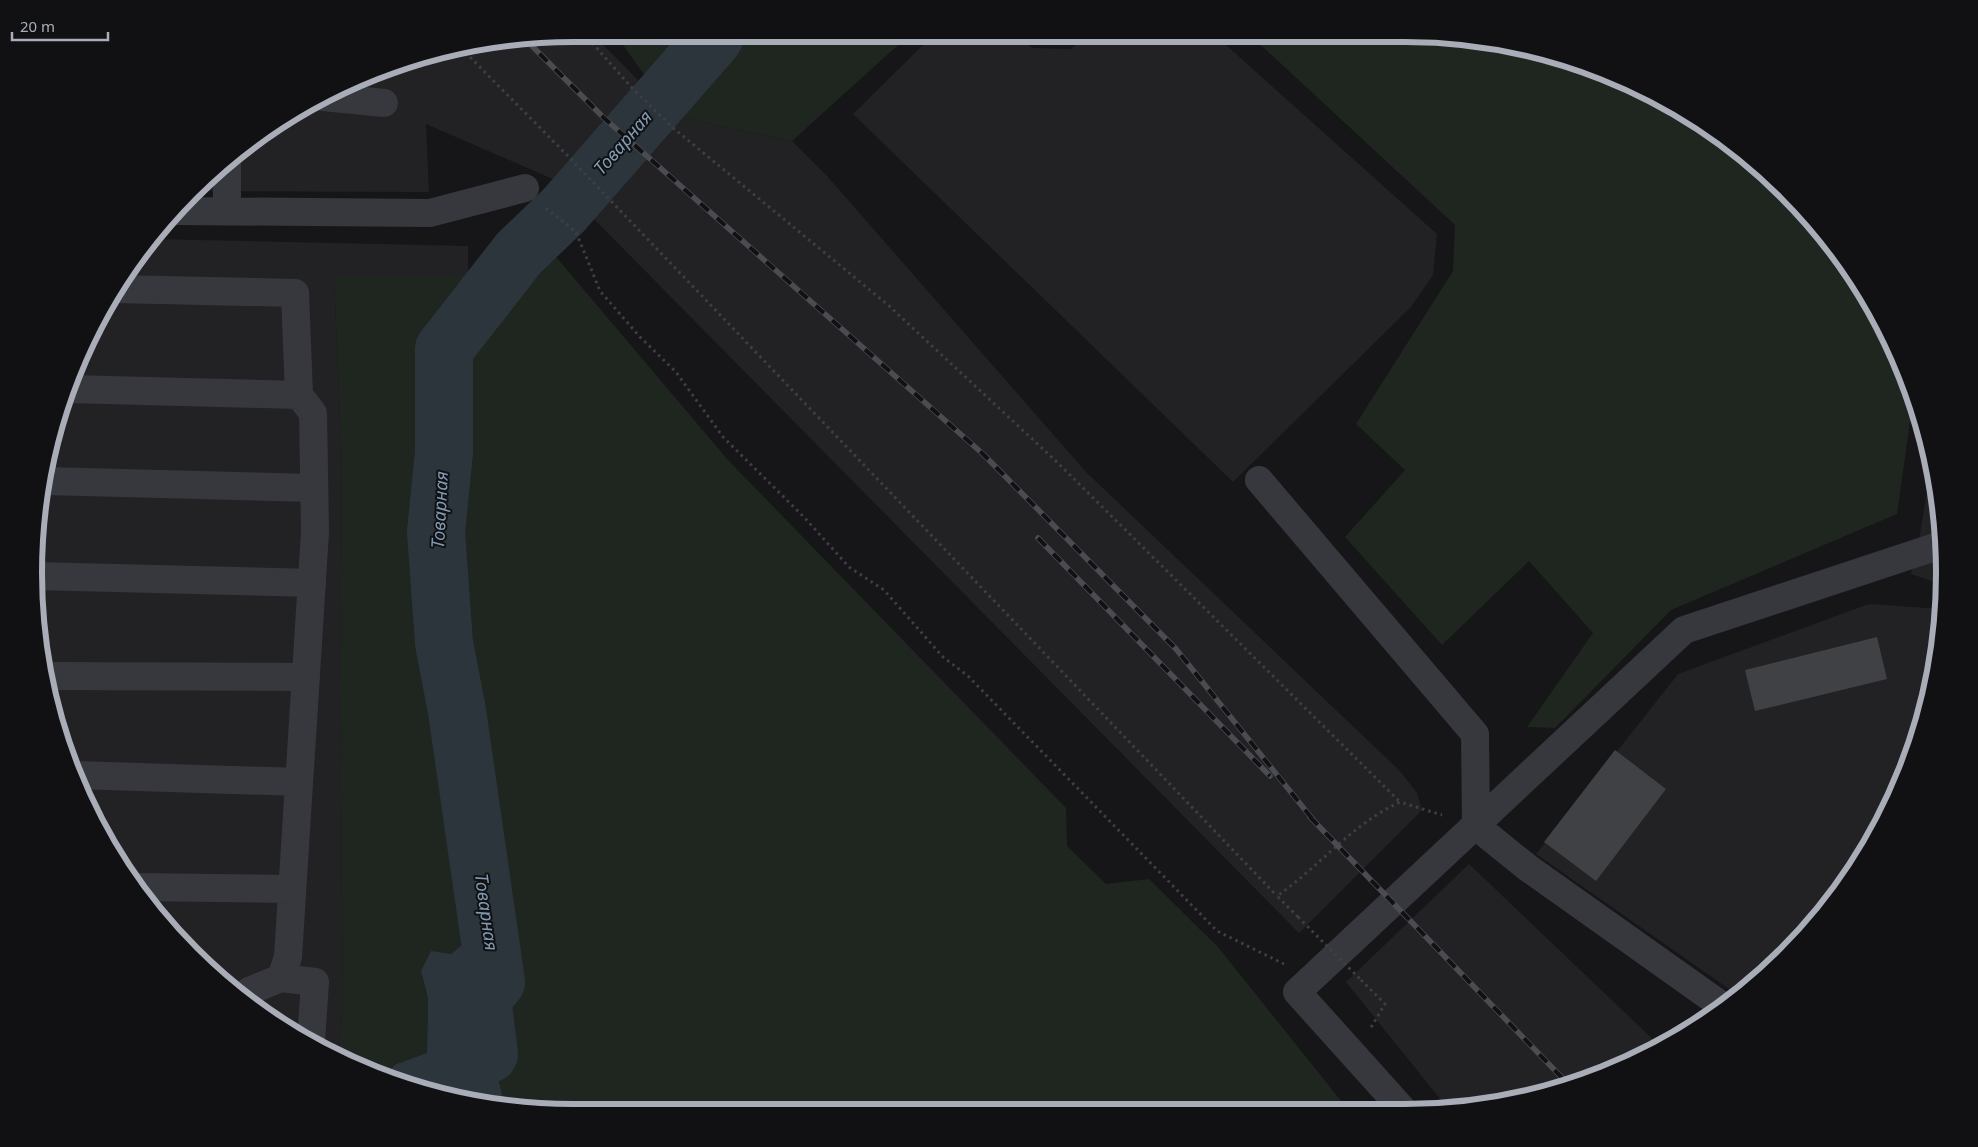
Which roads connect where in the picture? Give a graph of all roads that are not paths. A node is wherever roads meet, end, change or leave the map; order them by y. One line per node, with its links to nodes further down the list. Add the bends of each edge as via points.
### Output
1 (337, 98): 2 (street)
2 (384, 103)
3 (227, 171): 6 (street)
4 (533, 196): 6 (street, via 430,213)
5 (186, 210): 6 (street)
6 (227, 211)
7 (125, 289): 9 (street, via 295,293)
8 (76, 389): 9 (street)
9 (299, 395): 12 (street, via 313,413)
10 (1259, 480): 20 (street, via 1475,734)
11 (51, 481): 12 (street)
12 (314, 488): 15 (street)
13 (1934, 547): 20 (street, via 1684,630)
14 (42, 576): 15 (street)
15 (312, 583): 17 (street)
16 (53, 676): 17 (street)
17 (306, 678): 19 (street)
18 (82, 775): 19 (street)
19 (299, 782): 22 (street)
20 (1476, 826): 25 (street, via 1528,868); 27 (street, via 1297,992)
21 (145, 887): 22 (street)
22 (292, 888): 23 (street, via 288,957)
23 (281, 978): 24 (street); 26 (street, via 315,982)
24 (248, 993)
25 (1717, 1003)
26 (311, 1035)
27 (1398, 1104)

